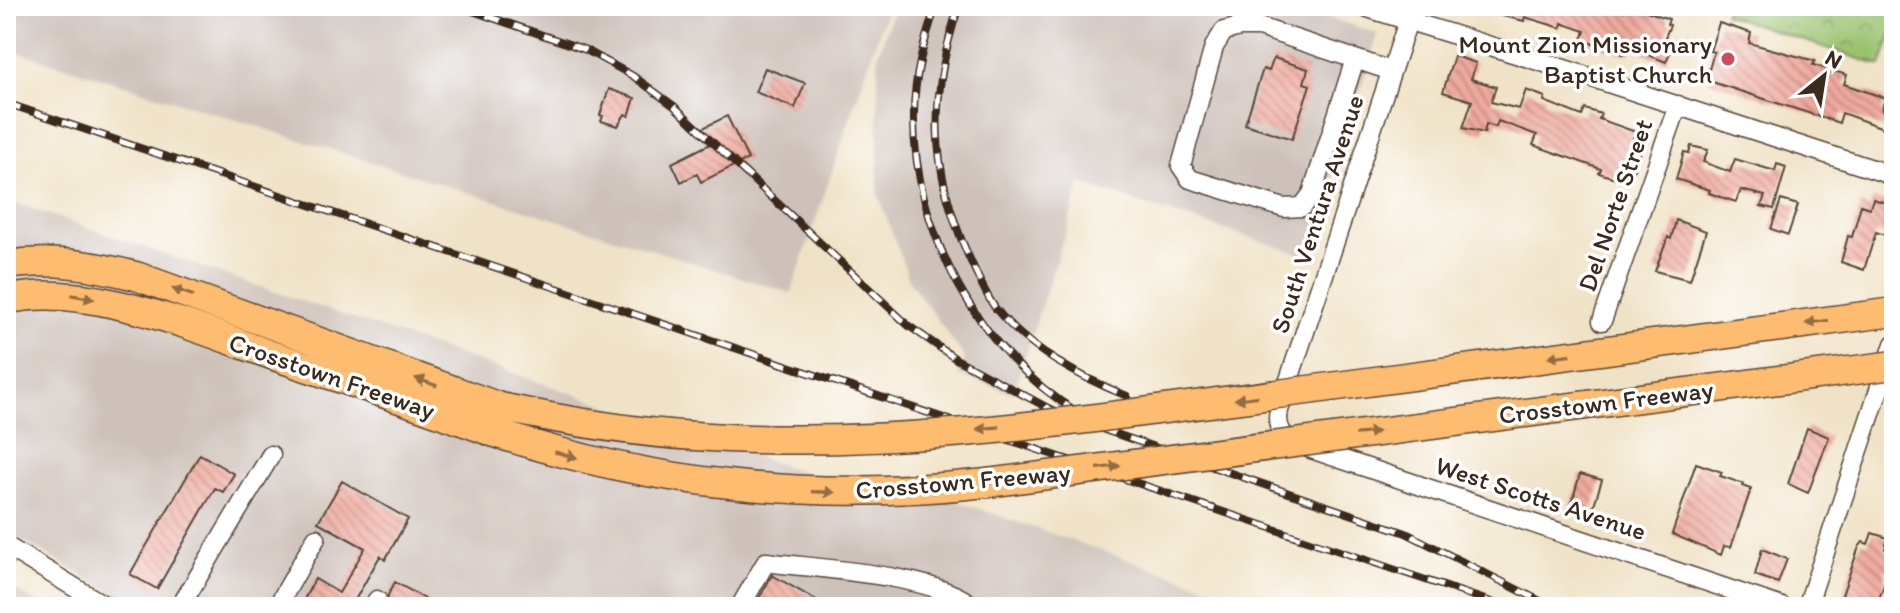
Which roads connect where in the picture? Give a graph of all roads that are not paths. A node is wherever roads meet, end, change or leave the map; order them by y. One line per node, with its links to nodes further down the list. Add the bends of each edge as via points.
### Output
1 (1361, 6): 2 (street)
2 (1410, 14): 4 (street, South Ventura Avenue); 5 (street)
3 (1355, 59): 3 (street, via 1259,27 1224,31 1214,47 1181,166 1190,179 1284,208 1302,207 1312,194); 4 (street)
4 (1391, 71): 14 (street, South Ventura Avenue, via 1279,410 1278,428)
5 (1678, 105): 6 (street); 10 (street, Del Norte Street)
6 (1894, 176)
7 (6, 265): 13 (highway, Crosstown Freeway, one-way to 7, via 136,276 63,262)
8 (6, 300): 13 (highway, Crosstown Freeway, one-way to 13, via 45,294 106,301)
9 (1894, 312): 13 (highway, Crosstown Freeway, one-way to 13, bridge, via 1098,418 912,435 699,437)
10 (1602, 321)
11 (1894, 344): 25 (street)
12 (1894, 365): 13 (highway, Crosstown Freeway, one-way to 12, bridge, via 587,461 686,480 785,490 886,492)
13 (496, 420)
14 (1285, 438): 24 (street, West Scotts Avenue)
15 (271, 455): 20 (street)
16 (316, 538): 21 (street)
17 (6, 546): 18 (street)
18 (78, 599): 19 (street)
19 (107, 607)
20 (180, 607)
21 (277, 607)
22 (740, 607): 23 (street, via 766,562 911,580)
23 (974, 607)
24 (1782, 607)
25 (1807, 607)

